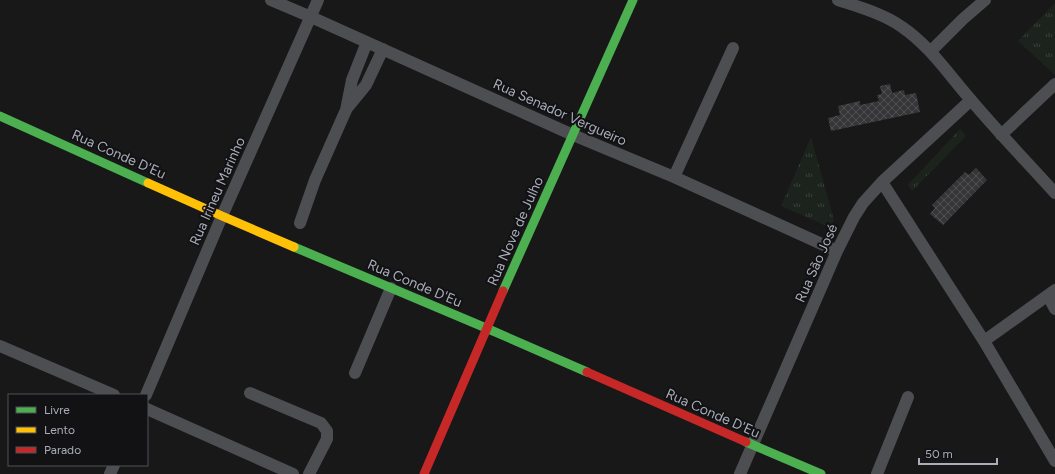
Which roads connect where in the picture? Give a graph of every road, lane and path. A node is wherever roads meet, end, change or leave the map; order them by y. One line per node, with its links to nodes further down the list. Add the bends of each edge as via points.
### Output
1 (271, 0): 6 (street, Rua Senador Vergueiro)
2 (318, 0): 6 (street, Rua Irineu Marinho)
3 (633, 0): 15 (street, Rua Nove de Julho)
4 (838, 0): 10 (street, via 874,12 901,26)
5 (985, 0): 10 (street)
6 (311, 17): 7 (street, Rua Senador Vergueiro); 20 (street, Rua Irineu Marinho)
7 (367, 42): 9 (street, Rua Senador Vergueiro); 13 (street, via 352,80)
8 (733, 48): 17 (street)
9 (383, 49): 13 (street, via 366,85); 15 (street, Rua Senador Vergueiro)
10 (930, 51): 12 (street)
11 (1055, 84): 16 (street)
12 (971, 100): 16 (street); 18 (street, Rua São José)
13 (346, 110): 21 (street, via 315,180)
14 (0, 116): 20 (street, Rua Conde D'Eu)
15 (573, 135): 17 (street, Rua Senador Vergueiro); 26 (street, Rua Nove de Julho)
16 (1002, 135): 19 (street)
17 (674, 177): 22 (street, Rua Senador Vergueiro)
18 (882, 182): 22 (street, Rua São José, via 863,203); 27 (street)
19 (1055, 193)
20 (222, 216): 23 (street, Rua Conde D'Eu); 32 (street, Rua Irineu Marinho)
21 (300, 223)
22 (837, 251): 35 (street, Rua São José)
23 (391, 288): 26 (street, Rua Conde D'Eu); 29 (street)
24 (1051, 293): 25 (street); 27 (street)
25 (1055, 309)
26 (486, 328): 35 (street, Rua Conde D'Eu); 39 (street, Rua Nove de Julho)
27 (984, 341): 36 (street)
28 (0, 346): 31 (street)
29 (355, 373)
30 (250, 393): 38 (street, via 321,423 327,431 326,440)
31 (112, 394)
32 (146, 394)
33 (908, 397): 42 (street)
34 (148, 409): 37 (street)
35 (752, 445): 40 (street, Rua São José); 41 (street, Rua Conde D'Eu)
36 (1055, 461)
37 (293, 474)
38 (309, 474)
39 (424, 474)
40 (740, 474)
41 (821, 474)
42 (877, 474)

